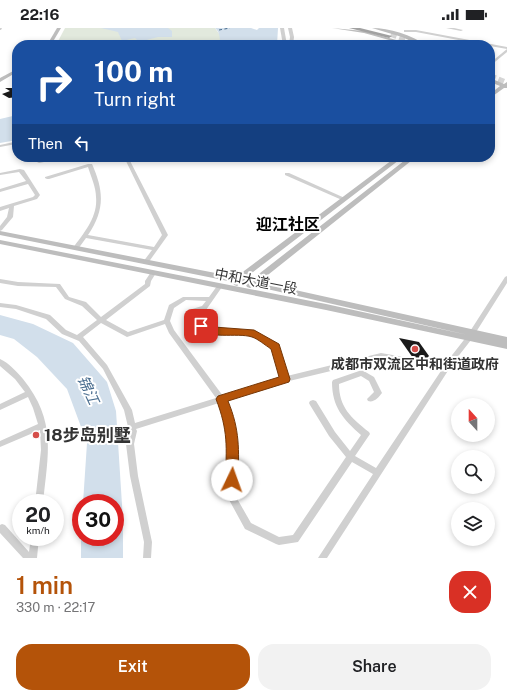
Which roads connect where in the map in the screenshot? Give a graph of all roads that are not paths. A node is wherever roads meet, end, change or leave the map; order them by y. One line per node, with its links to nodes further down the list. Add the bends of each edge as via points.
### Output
1 (59, 28): 15 (main road)
2 (63, 28): 16 (main road)
3 (282, 28): 17 (street)
4 (286, 28): 18 (street)
5 (290, 28): 19 (street)
6 (334, 28): 14 (main road)
7 (352, 28): 14 (highway)
8 (363, 28): 14 (highway)
9 (374, 28): 14 (main road)
10 (401, 28): 13 (main road)
11 (448, 28): 12 (street)
12 (461, 30)
13 (405, 32): 14 (main road); 20 (main road); 21 (main road); 22 (street)
14 (390, 35): 20 (main road)
15 (52, 40)
16 (57, 40)
17 (285, 40)
18 (286, 40)
19 (292, 40)
20 (395, 40)
21 (415, 40)
22 (459, 40)
23 (495, 47): 24 (street)
24 (507, 49): 25 (street)
25 (495, 60)
26 (12, 73): 29 (main road)
27 (12, 77): 30 (main road)
28 (495, 78): 31 (main road)
29 (0, 80)
30 (0, 83)
31 (506, 83): 32 (main road); 33 (main road)
32 (497, 84)
33 (495, 92)
34 (12, 143): 35 (street)
35 (0, 146)
36 (128, 162): 52 (street, via 165,235)
37 (393, 162): 44 (main road)
38 (407, 162): 58 (main road)
39 (0, 174): 42 (street, via 20,170)
40 (287, 174): 44 (street)
41 (47, 178): 49 (street, via 90,165 99,198 96,217)
42 (29, 182): 43 (street); 45 (street, via 37,197)
43 (0, 191)
44 (344, 199): 56 (main road)
45 (12, 205): 46 (street); 47 (street, via 10,217)
46 (0, 209)
47 (0, 229)
48 (0, 234): 51 (main road, 中和大道一段)
49 (85, 236): 51 (street); 52 (street)
50 (0, 242): 54 (main road, 中和大道一段)
51 (76, 248): 53 (main road, 中和大道一段)
52 (155, 249): 53 (street)
53 (146, 262): 56 (main road, 中和大道一段)
54 (153, 273): 59 (main road, 中和大道一段); 63 (street, via 148,285)
55 (507, 278): 65 (street)
56 (237, 280): 58 (main road, 中和大道一段); 60 (main road)
57 (0, 281): 63 (street, via 58,285 67,298 84,304)
58 (251, 284): 60 (main road); 65 (main road, 中和大道一段)
59 (219, 287): 60 (main road, 中和大道一段); 61 (street)
60 (238, 291): 65 (main road, 中和大道一段)
61 (210, 299): 64 (street, via 185,298 171,307); 71 (street, via 204,308 191,312 189,322 214,331 254,333 275,347)
62 (0, 305): 66 (street, via 16,307 48,318 64,332)
63 (101, 320): 64 (street, via 127,335); 66 (street)
64 (168, 321): 73 (street, via 171,331)
65 (470, 335): 67 (main road, 中和大道一段); 68 (main road, 中和大道一段); 81 (street)
66 (78, 337): 78 (street, via 105,367 128,410)
67 (507, 340)
68 (507, 346)
69 (404, 360): 71 (street, via 381,356)
70 (0, 362): 72 (street, via 8,367)
71 (285, 379): 73 (street)
72 (30, 393): 76 (street); 77 (street)
73 (221, 399): 78 (street); 80 (street, via 230,420 233,450 231,496 248,526 279,541 295,539)
74 (371, 399): 80 (street, via 378,393 372,379 362,373 335,382 334,396 348,419 366,434)
75 (313, 403): 80 (street)
76 (0, 408)
77 (43, 425): 79 (street); 82 (street, via 45,442)
78 (132, 428): 87 (street, via 130,444 148,542)
79 (0, 444)
80 (350, 457): 81 (street)
81 (378, 473): 88 (street)
82 (40, 494)
83 (1, 527): 85 (street)
84 (34, 546): 86 (street)
85 (30, 558)
86 (33, 558)
87 (147, 558)
88 (322, 558)

